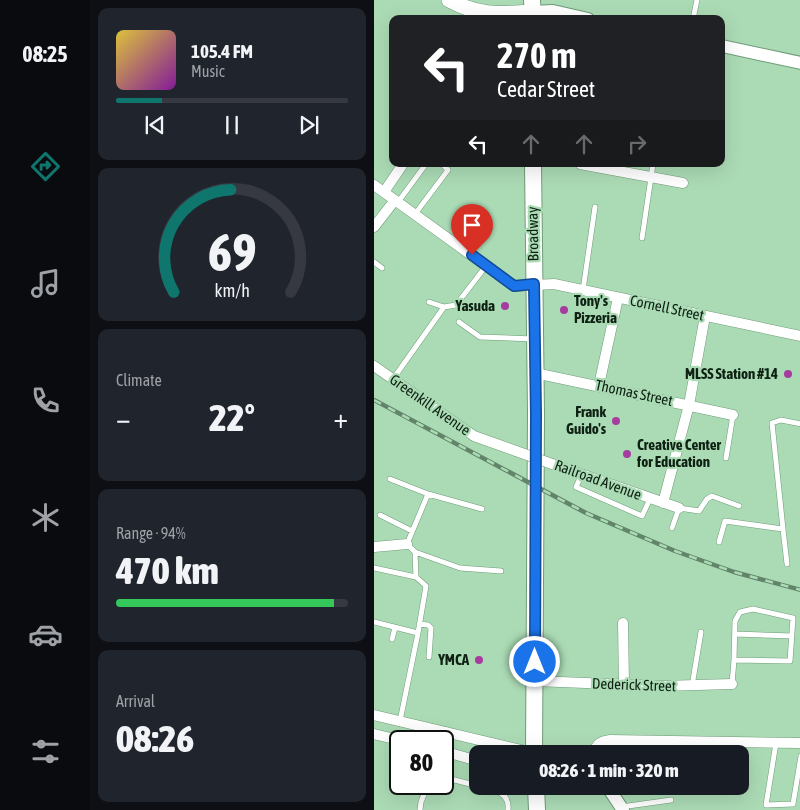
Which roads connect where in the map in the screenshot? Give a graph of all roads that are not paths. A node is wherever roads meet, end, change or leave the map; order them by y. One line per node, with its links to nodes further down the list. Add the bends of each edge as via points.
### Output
1 (450, 0): 3 (main road, via 488,14)
2 (697, 0): 5 (lane)
3 (532, 10): 4 (street)
4 (571, 15)
5 (694, 15)
6 (725, 47): 7 (street)
7 (800, 62)
8 (401, 167): 17 (street)
9 (424, 167): 18 (lane)
10 (445, 167): 20 (lane, via 448,170)
11 (533, 167): 26 (highway, Broadway)
12 (596, 167): 14 (street)
13 (652, 167): 14 (lane)
14 (650, 177): 15 (street); 22 (lane)
15 (683, 183)
16 (374, 185): 17 (street, Cornell Street)
17 (384, 192): 18 (street, Cornell Street)
18 (396, 201): 20 (street, Cornell Street); 21 (street)
19 (595, 207): 27 (lane)
20 (415, 214): 24 (street, Cornell Street)
21 (374, 227)
22 (642, 238)
23 (374, 262): 25 (lane)
24 (486, 266): 26 (street, Cornell Street, via 514,286); 30 (lane, via 456,304)
25 (382, 268)
26 (534, 284): 27 (street, Cornell Street); 34 (highway, Broadway)
27 (583, 290): 28 (street, Cornell Street)
28 (618, 298): 31 (street, Cornell Street); 38 (street)
29 (429, 302): 30 (lane)
30 (444, 307): 37 (lane)
31 (705, 316): 33 (street, Cornell Street); 39 (street)
32 (459, 322): 34 (lane, via 480,337)
33 (800, 336)
34 (534, 338): 36 (highway, Broadway)
35 (374, 366): 37 (street, Greenkill Avenue)
36 (535, 373): 38 (street, Thomas Street); 77 (highway, Broadway)
37 (392, 379): 42 (street, Greenkill Avenue, via 474,436)
38 (599, 385): 39 (street, Thomas Street)
39 (689, 405): 40 (street, Thomas Street); 48 (street)
40 (734, 415): 43 (lane)
41 (800, 424): 54 (lane, via 781,420 772,423)
42 (516, 451): 44 (street, Railroad Avenue, bridge)
43 (726, 458)
44 (582, 474): 47 (street, Railroad Avenue); 47 (lane, via 576,487 642,516)
45 (390, 479): 46 (lane)
46 (428, 494): 51 (lane); 55 (lane)
47 (650, 498): 48 (street, Railroad Avenue)
48 (663, 503): 50 (street, Railroad Avenue)
49 (739, 506): 50 (lane, via 712,496 700,511)
50 (679, 508): 53 (lane)
51 (482, 509)
52 (380, 515): 55 (lane)
53 (672, 528)
54 (783, 529): 56 (lane, via 725,521); 60 (lane)
55 (412, 531): 57 (lane)
56 (719, 542)
57 (407, 544): 58 (street); 59 (lane)
58 (374, 547)
59 (415, 552): 62 (lane, via 460,568); 63 (lane)
60 (787, 564)
61 (374, 568): 63 (lane)
62 (501, 571)
63 (416, 577): 68 (lane, via 426,586)
64 (793, 618): 65 (lane); 72 (lane, via 752,609 740,612); 73 (lane)
65 (800, 619)
66 (374, 622): 69 (lane)
67 (623, 622): 78 (street)
68 (419, 624): 71 (lane); 75 (lane, via 431,628)
69 (394, 628): 71 (lane); 74 (lane)
70 (701, 632): 80 (lane)
71 (418, 633): 82 (lane)
72 (734, 634): 73 (lane); 76 (lane)
73 (792, 636): 76 (lane, via 790,661)
74 (392, 639)
75 (429, 657)
76 (734, 660): 79 (lane)
77 (535, 681): 78 (street, Dederick Street); 92 (highway, Broadway)
78 (624, 684): 80 (street, Dederick Street)
79 (732, 684): 80 (street, Dederick Street)
80 (692, 686)
81 (374, 715): 82 (street)
82 (398, 721): 83 (street); 84 (street)
83 (395, 730)
84 (437, 730)
85 (374, 734): 87 (street)
86 (454, 734): 91 (street)
87 (389, 737)
88 (703, 742): 89 (street); 93 (street, via 610,740)
89 (776, 743): 90 (street); 95 (lane, via 766,805 793,804)
90 (800, 743)
91 (503, 745)
92 (538, 745)
93 (596, 745)
94 (454, 754): 96 (street)
95 (800, 756)
96 (469, 758)
97 (454, 780): 98 (lane)
98 (469, 784)
99 (423, 795): 105 (lane)
100 (503, 795): 106 (lane, via 509,802)
101 (536, 795): 107 (highway)
102 (613, 795): 104 (street)
103 (670, 800): 104 (lane)
104 (622, 808)
105 (420, 810)
106 (508, 810)
107 (537, 810)

